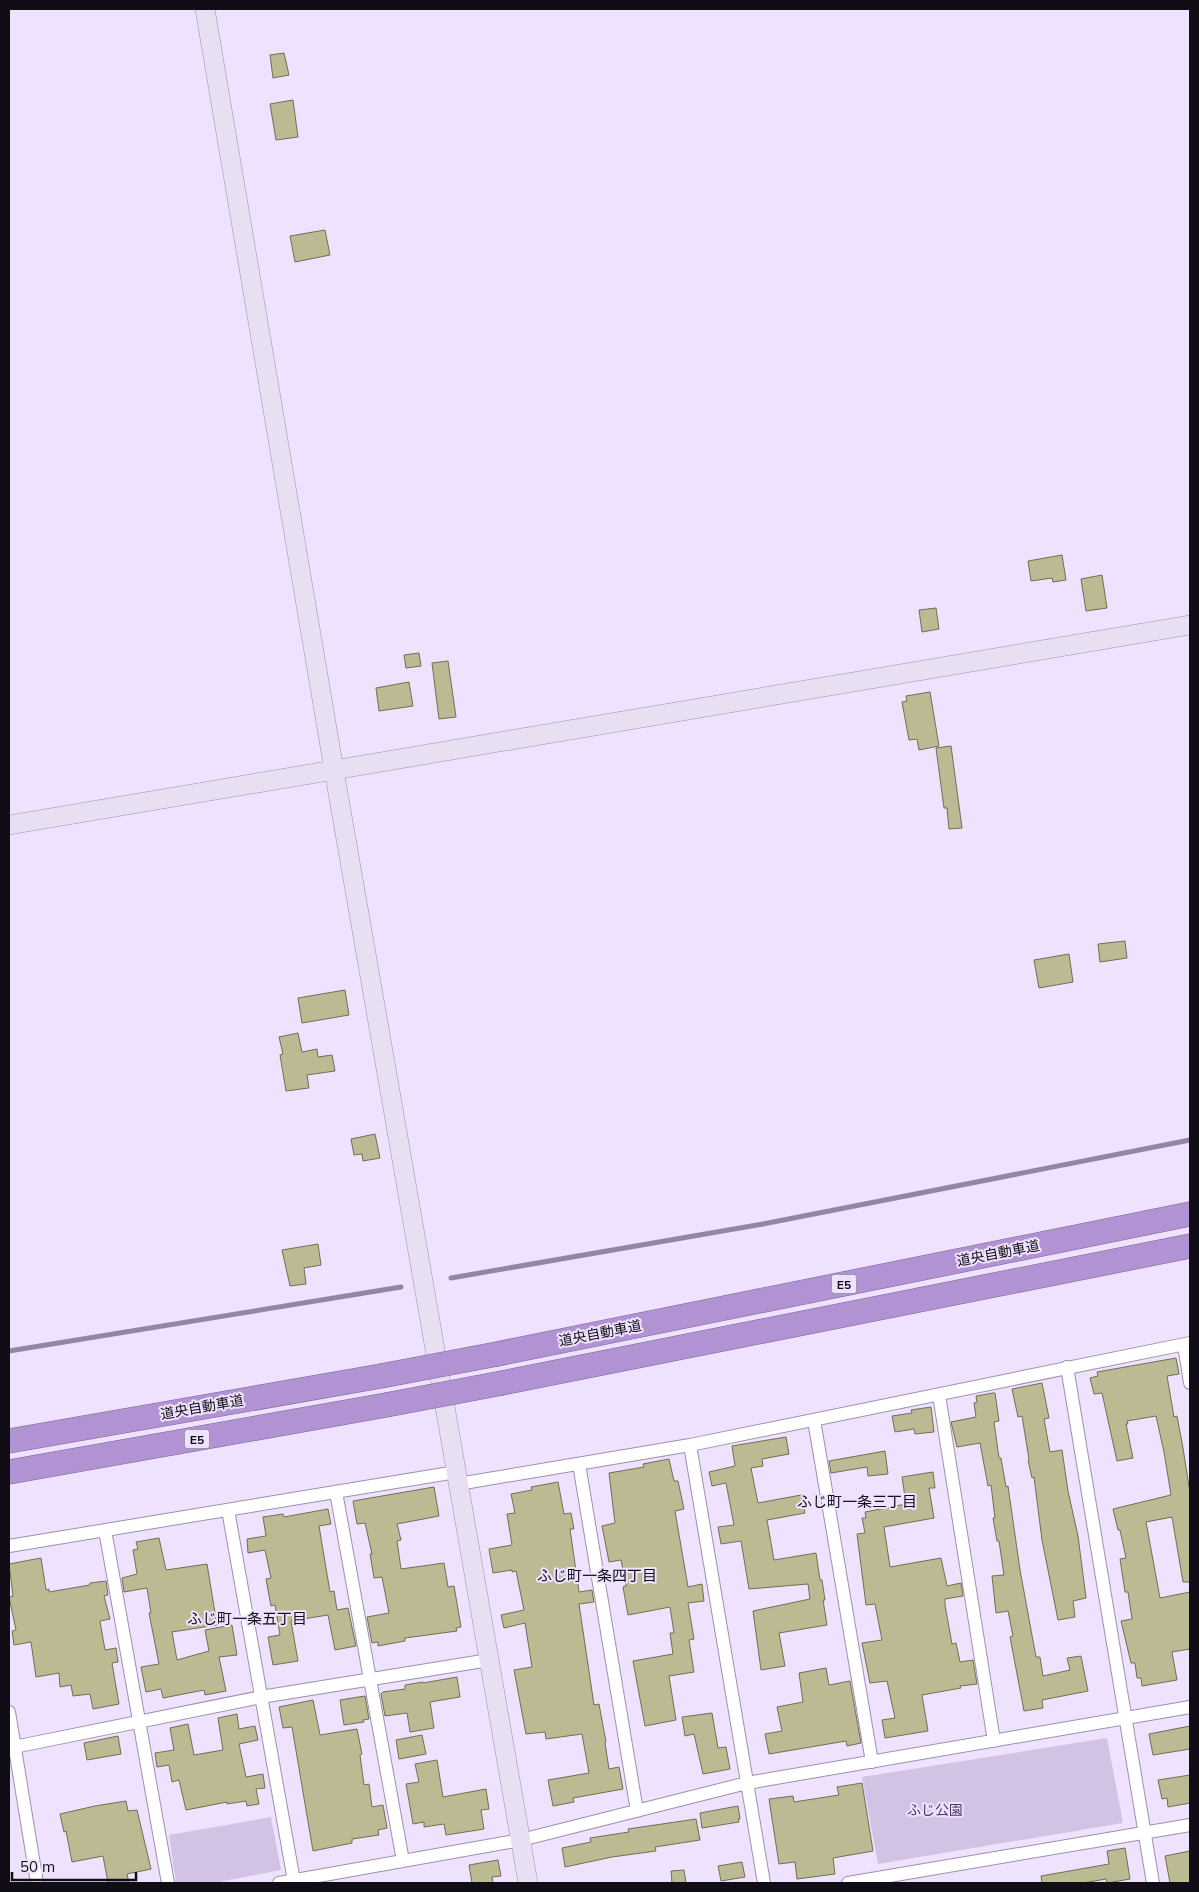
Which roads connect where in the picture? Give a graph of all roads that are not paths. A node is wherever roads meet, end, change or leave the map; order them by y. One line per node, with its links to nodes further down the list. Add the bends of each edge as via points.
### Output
1 (205, 9): 3 (street)
2 (1190, 624): 3 (street)
3 (334, 770): 4 (street); 16 (street)
4 (9, 826)
5 (1190, 1214): 12 (highway, 道央自動車道 / E5, bridge, via 498,1354)
6 (1190, 1246): 15 (highway, E5, bridge, via 502,1383)
7 (1187, 1344): 8 (street); 9 (street)
8 (1067, 1368): 10 (street); 26 (street)
9 (1190, 1382)
10 (939, 1395): 11 (street); 28 (street)
11 (814, 1420): 13 (street); 30 (street)
12 (9, 1441)
13 (690, 1445): 14 (street); 31 (street)
14 (579, 1464): 16 (street); 32 (street)
15 (9, 1472)
16 (457, 1478): 17 (street); 21 (street)
17 (336, 1492): 18 (street); 22 (street)
18 (228, 1510): 19 (street); 23 (street)
19 (105, 1530): 20 (street); 27 (street)
20 (9, 1546)
21 (489, 1660): 22 (street); 35 (street)
22 (370, 1680): 23 (street); 36 (street)
23 (261, 1697): 27 (street); 37 (street)
24 (1190, 1708): 26 (street)
25 (9, 1712): 29 (street)
26 (1124, 1719): 28 (street); 34 (street)
27 (139, 1722): 29 (street); 39 (street)
28 (994, 1741): 30 (street)
29 (14, 1747): 38 (street)
30 (872, 1762): 31 (street)
31 (748, 1783): 32 (street); 42 (street)
32 (637, 1811): 35 (street)
33 (1190, 1825): 34 (street)
34 (1144, 1833): 43 (street); 44 (street)
35 (521, 1840): 36 (street); 41 (street)
36 (402, 1861): 37 (street)
37 (294, 1881): 40 (street)
38 (37, 1883)
39 (168, 1883)
40 (279, 1883)
41 (528, 1883)
42 (764, 1883)
43 (848, 1883)
44 (1153, 1883)

